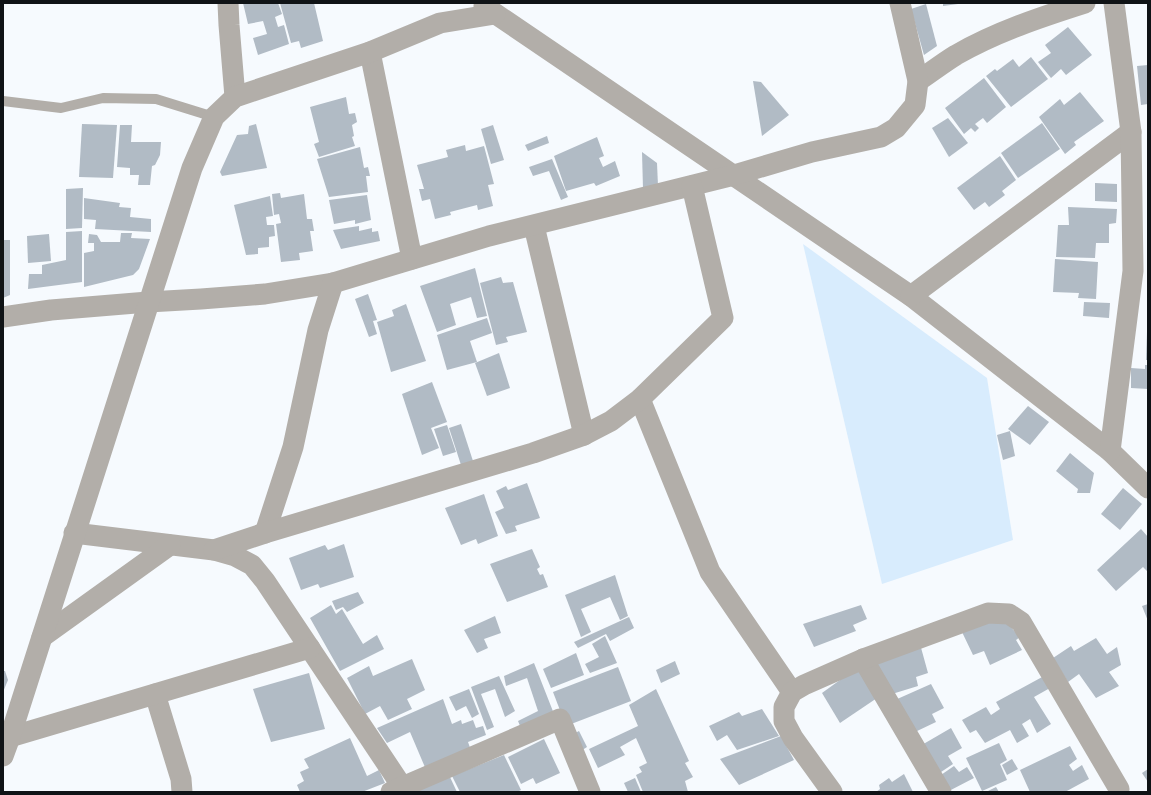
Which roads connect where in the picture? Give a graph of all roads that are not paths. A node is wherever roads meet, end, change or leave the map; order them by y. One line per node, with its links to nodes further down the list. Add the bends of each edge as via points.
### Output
1 (228, 3): 8 (street)
2 (900, 3): 7 (street)
3 (1085, 3): 7 (street, via 994,36 955,56)
4 (1114, 3): 11 (street)
5 (487, 9): 6 (street, via 440,23); 12 (street)
6 (370, 52): 8 (street); 15 (street)
7 (918, 82): 12 (street, via 915,105 896,128 880,137 812,152)
8 (236, 97): 10 (street)
9 (3, 102): 10 (lane, via 61,108 103,98 156,99)
10 (214, 117): 19 (street, via 192,168)
11 (1131, 132): 16 (street); 18 (street)
12 (734, 175): 13 (street); 18 (street)
13 (692, 186): 14 (street); 21 (street, via 723,318)
14 (534, 226): 15 (street, via 489,236); 22 (street)
15 (412, 259): 17 (street)
16 (1141, 270): 23 (street)
17 (333, 283): 19 (street, via 265,294); 26 (street, via 318,330 293,447)
18 (912, 296): 23 (street)
19 (148, 302): 20 (street, via 51,310); 25 (street)
20 (3, 318)
21 (640, 399): 22 (street, via 611,421); 32 (street, via 710,572)
22 (584, 435): 26 (street, via 533,454)
23 (1110, 451): 24 (street)
24 (1148, 488)
25 (74, 533): 27 (street); 29 (street)
26 (265, 533): 28 (street)
27 (170, 545): 28 (street); 29 (street)
28 (214, 550): 30 (street, via 235,556 252,565)
29 (42, 637): 34 (street)
30 (310, 648): 33 (street); 36 (street)
31 (864, 659): 32 (street); 37 (street, via 988,613 1009,614 1021,622); 41 (street)
32 (792, 692): 40 (street, via 784,707 784,721 793,738)
33 (155, 694): 34 (street); 38 (street, via 182,779)
34 (10, 736): 35 (street)
35 (3, 756)
36 (397, 790): 39 (street, via 560,719)
37 (1117, 791)
38 (182, 792)
39 (590, 792)
40 (832, 792)
41 (941, 792)

